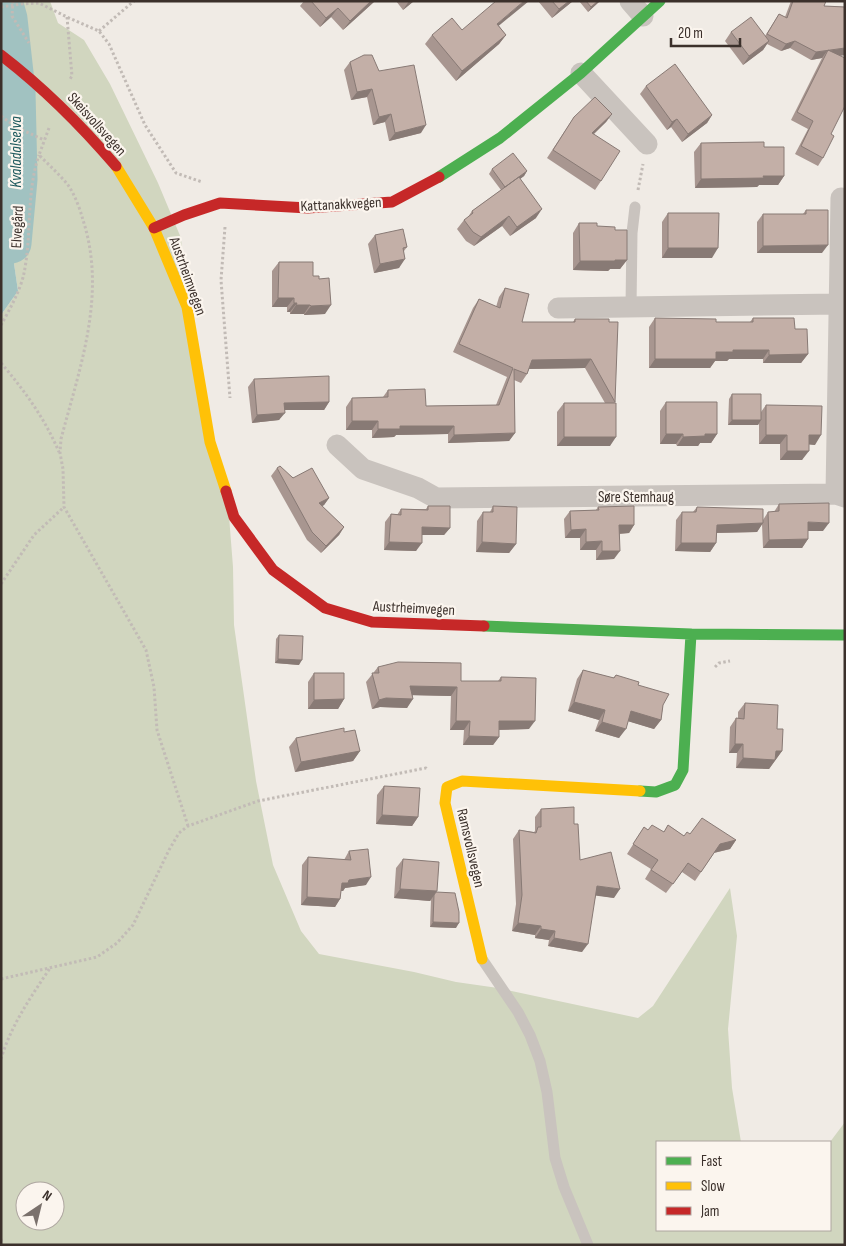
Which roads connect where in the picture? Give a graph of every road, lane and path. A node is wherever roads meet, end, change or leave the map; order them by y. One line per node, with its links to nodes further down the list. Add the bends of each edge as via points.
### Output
1 (134, 1): 6 (path)
2 (660, 1): 4 (main road, Kattanakkvegen)
3 (1, 7): 5 (path, bridge, via 39,3)
4 (636, 9): 8 (main road, Kattanakkvegen)
5 (67, 17): 6 (path); 9 (path, via 72,76)
6 (99, 31): 14 (path, via 109,44 145,125 176,173 210,186)
7 (1, 55): 16 (main road, Skeisvollsvegen, bridge, via 69,112 116,166)
8 (581, 73): 11 (street); 14 (main road, Kattanakkvegen, via 500,138 450,171 392,202 308,208)
9 (68, 84)
10 (1, 116): 12 (path, Elvegård, via 44,140)
11 (646, 144): 15 (path)
12 (39, 155): 20 (path, Elvegård, via 32,182 24,275); 24 (path, via 69,186 90,239 93,262 93,302)
13 (841, 198): 17 (street, Søre Stemhaug)
14 (220, 203): 16 (main road, Kattanakkvegen); 22 (path, via 225,218 221,280)
15 (635, 207): 18 (lane)
16 (154, 228): 28 (main road, Austrheimvegen, via 186,307 210,442 234,517 273,570 325,608 372,622)
17 (839, 304): 18 (street); 25 (street, Søre Stemhaug)
18 (631, 307): 19 (street)
19 (558, 308)
20 (1, 325)
21 (1, 363): 24 (path, via 40,414)
22 (230, 403)
23 (337, 445): 25 (street, Søre Stemhaug, via 363,469 418,488 436,498)
24 (60, 453): 26 (path)
25 (841, 496)
26 (64, 507): 27 (path, via 34,535); 33 (path, via 146,650 154,686 157,730)
27 (1, 584)
28 (691, 634): 29 (main road, Austrheimvegen); 32 (main road, via 683,770 676,785 656,792 462,781)
29 (845, 635)
30 (734, 660): 31 (path, via 718,664)
31 (712, 671)
32 (448, 787): 33 (path, via 426,768 258,801); 34 (main road, Ramsvollsvegen, via 445,803)
33 (188, 826): 35 (path, via 179,833 133,924 118,943 97,957)
34 (482, 959): 40 (lane, Ramsvollsvegen, via 522,1020 540,1061 555,1158)
35 (50, 968): 36 (path); 37 (path, via 7,1039)
36 (1, 979)
37 (1, 1059)
38 (1, 1239): 39 (path)
39 (2, 1245)
40 (588, 1245)

